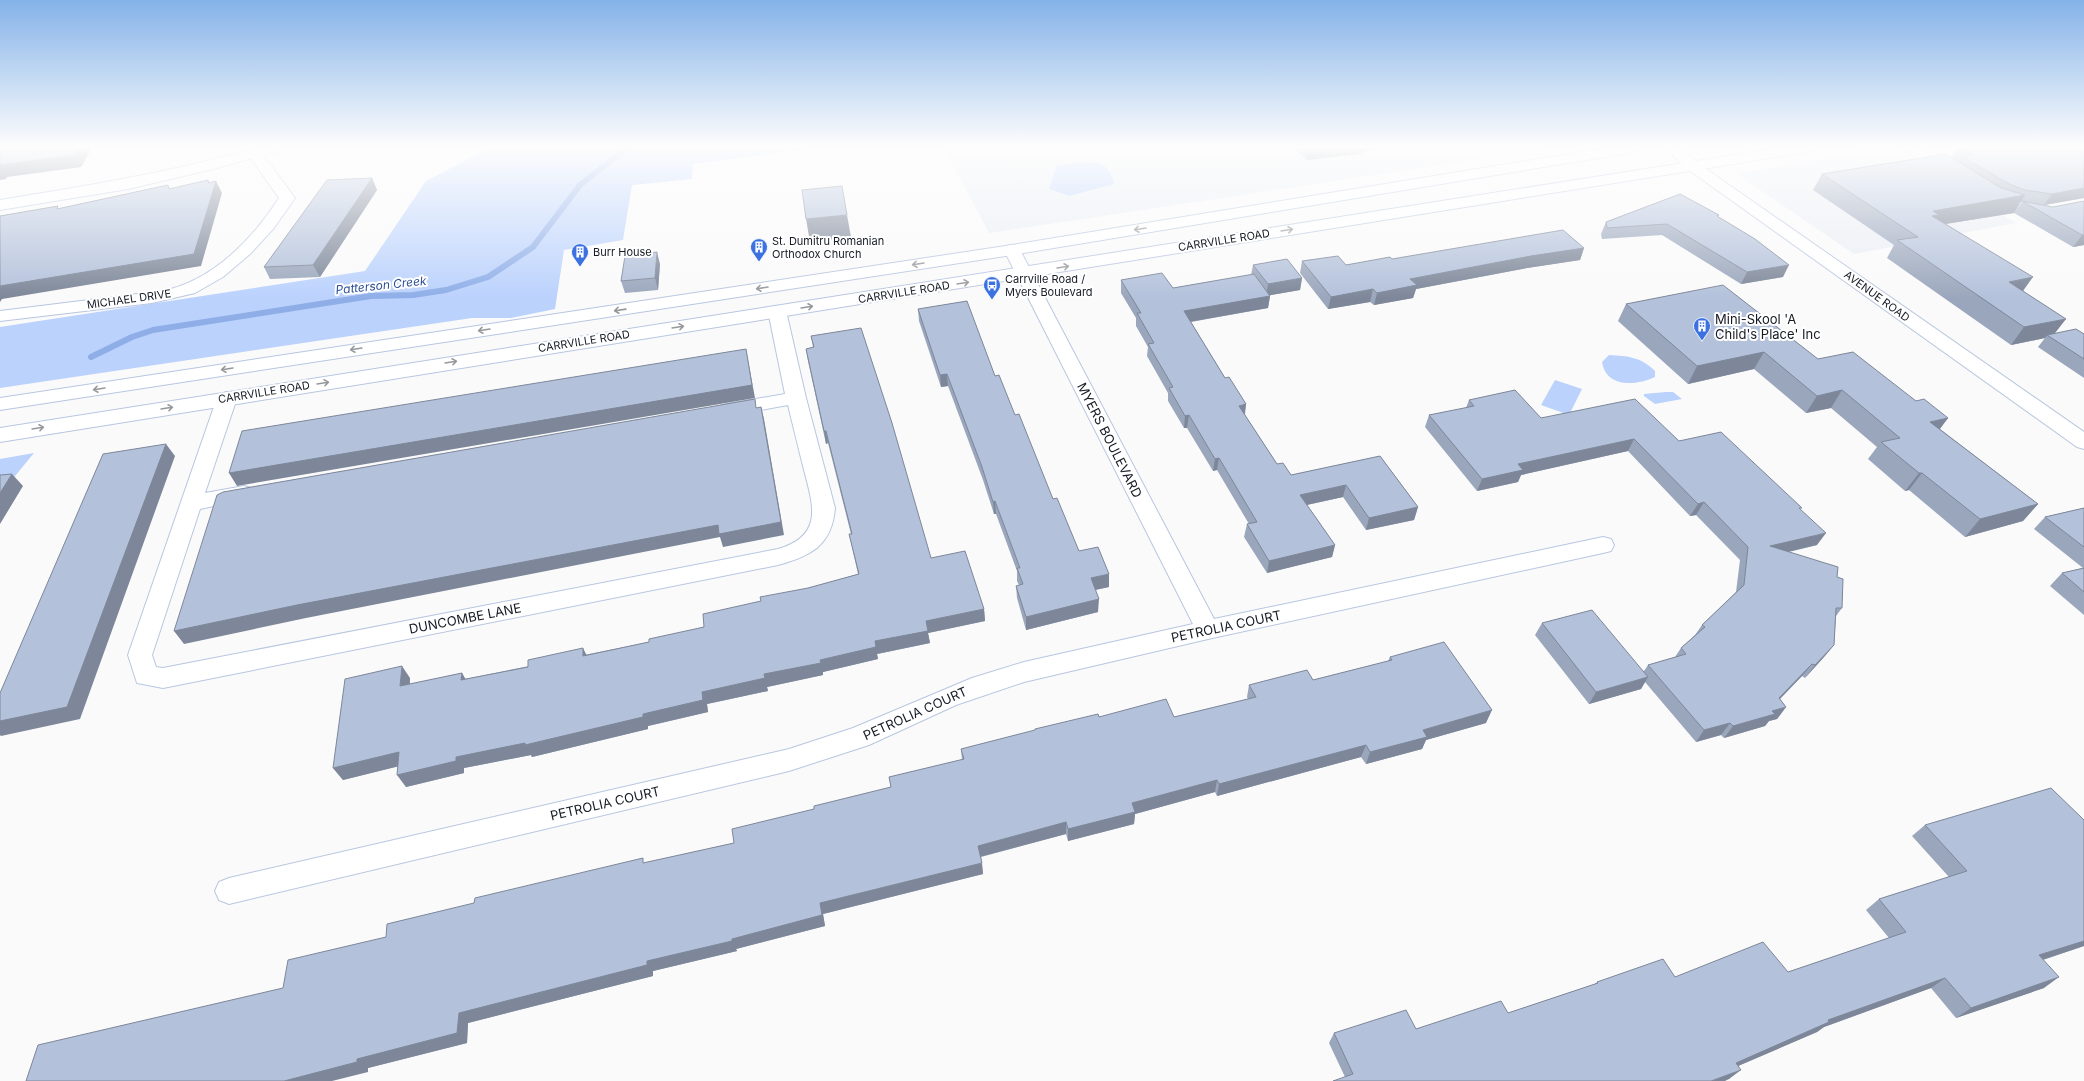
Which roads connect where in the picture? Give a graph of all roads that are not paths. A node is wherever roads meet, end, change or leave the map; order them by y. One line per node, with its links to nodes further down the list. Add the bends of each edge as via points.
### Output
1 (36, 198): 7 (street)
2 (287, 198): 13 (street, MICHAEL DRIVE, via 270,222 230,264 213,277 188,289 161,297)
3 (1329, 198): 9 (street, CARRVILLE ROAD, one-way to 9)
4 (1347, 198): 8 (street)
5 (1484, 198): 8 (street, CARRVILLE ROAD)
6 (1739, 198): 20 (street, AVENUE ROAD)
7 (0, 204)
8 (1367, 216): 10 (street, CARRVILLE ROAD, one-way to 8)
9 (1012, 250): 10 (street, MYERS BOULEVARD); 11 (street, CARRVILLE ROAD, one-way to 11)
10 (1024, 273): 12 (street, CARRVILLE ROAD, one-way to 10); 24 (street, MYERS BOULEVARD)
11 (649, 305): 14 (street); 17 (street, CARRVILLE ROAD, one-way to 17)
12 (777, 311): 14 (street, CARRVILLE ROAD, one-way to 12); 16 (street, DUNCOMBE LANE)
13 (0, 316)
14 (652, 331): 15 (street, CARRVILLE ROAD, one-way to 14)
15 (227, 398): 19 (street, CARRVILLE ROAD, one-way to 15); 22 (street, DUNCOMBE LANE)
16 (796, 398): 18 (street); 22 (street, DUNCOMBE LANE, via 824,508 824,520 815,536 800,550 163,678 146,676 140,655)
17 (6, 403): 19 (street)
18 (710, 413)
19 (3, 434)
20 (2084, 442)
21 (264, 490): 22 (street)
22 (192, 503)
23 (1604, 545): 24 (street, PETROLIA COURT)
24 (1208, 630): 25 (street, PETROLIA COURT, via 992,681 860,737 789,760)
25 (229, 891)

